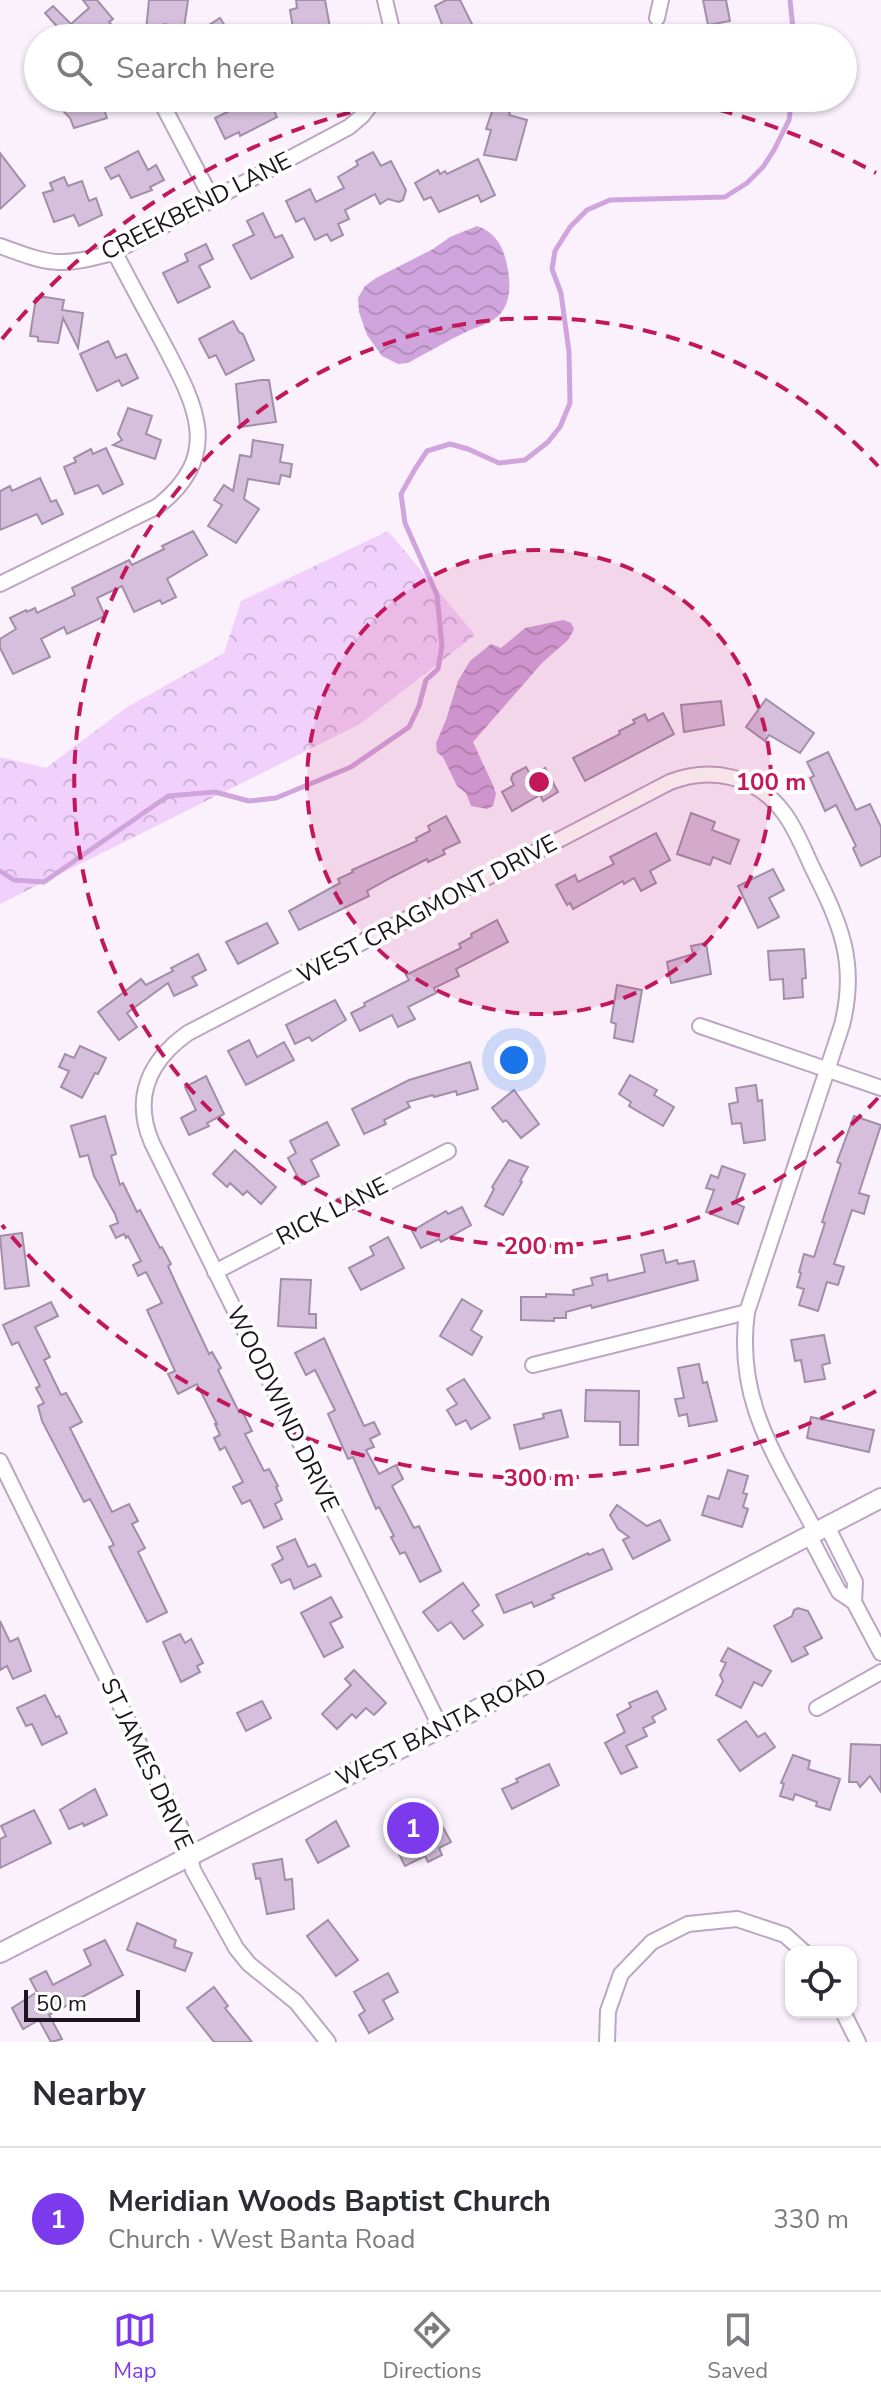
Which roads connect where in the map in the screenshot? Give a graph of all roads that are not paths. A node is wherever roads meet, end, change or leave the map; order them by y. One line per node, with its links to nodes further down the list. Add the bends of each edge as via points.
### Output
1 (385, 0): 4 (street)
2 (661, 0): 3 (street)
3 (657, 18)
4 (391, 24)
5 (166, 112): 7 (street)
6 (365, 112): 7 (street, CREEKBEND LANE, via 349,127)
7 (212, 199): 9 (street, CREEKBEND LANE)
8 (0, 246): 9 (street, CREEKBEND LANE, via 54,263 88,261)
9 (114, 251): 10 (street, via 196,411 196,454 179,488 158,506)
10 (0, 584)
11 (700, 1026): 12 (street)
12 (827, 1069): 13 (street, WEST CRAGMONT DRIVE, via 848,990 848,961 835,913 785,813 762,791 707,773 670,782 188,1033 162,1055); 14 (street); 17 (street)
13 (147, 1085): 16 (street, WOODWIND DRIVE, via 148,1132)
14 (881, 1088)
15 (448, 1151): 16 (street, RICK LANE)
16 (215, 1272): 25 (street, WOODWIND DRIVE)
17 (747, 1312): 18 (street); 21 (street, via 743,1349 751,1399)
18 (533, 1365)
19 (0, 1461): 26 (street, ST JAMES DRIVE)
20 (881, 1498): 21 (street, WEST BANTA ROAD)
21 (817, 1531): 22 (street, via 855,1582 854,1602); 25 (street, WEST BANTA ROAD)
22 (881, 1653)
23 (881, 1672): 24 (street)
24 (817, 1708)
25 (441, 1728): 26 (street, WEST BANTA ROAD)
26 (192, 1855): 28 (street, WEST BANTA ROAD); 30 (street, ST JAMES DRIVE, via 193,1870 236,1948 296,2002)
27 (797, 1946): 31 (street, via 785,1935 737,1919 688,1924 652,1942 621,1974 608,2011)
28 (0, 1953)
29 (846, 2018): 32 (street)
30 (328, 2042)
31 (607, 2042)
32 (858, 2042)

